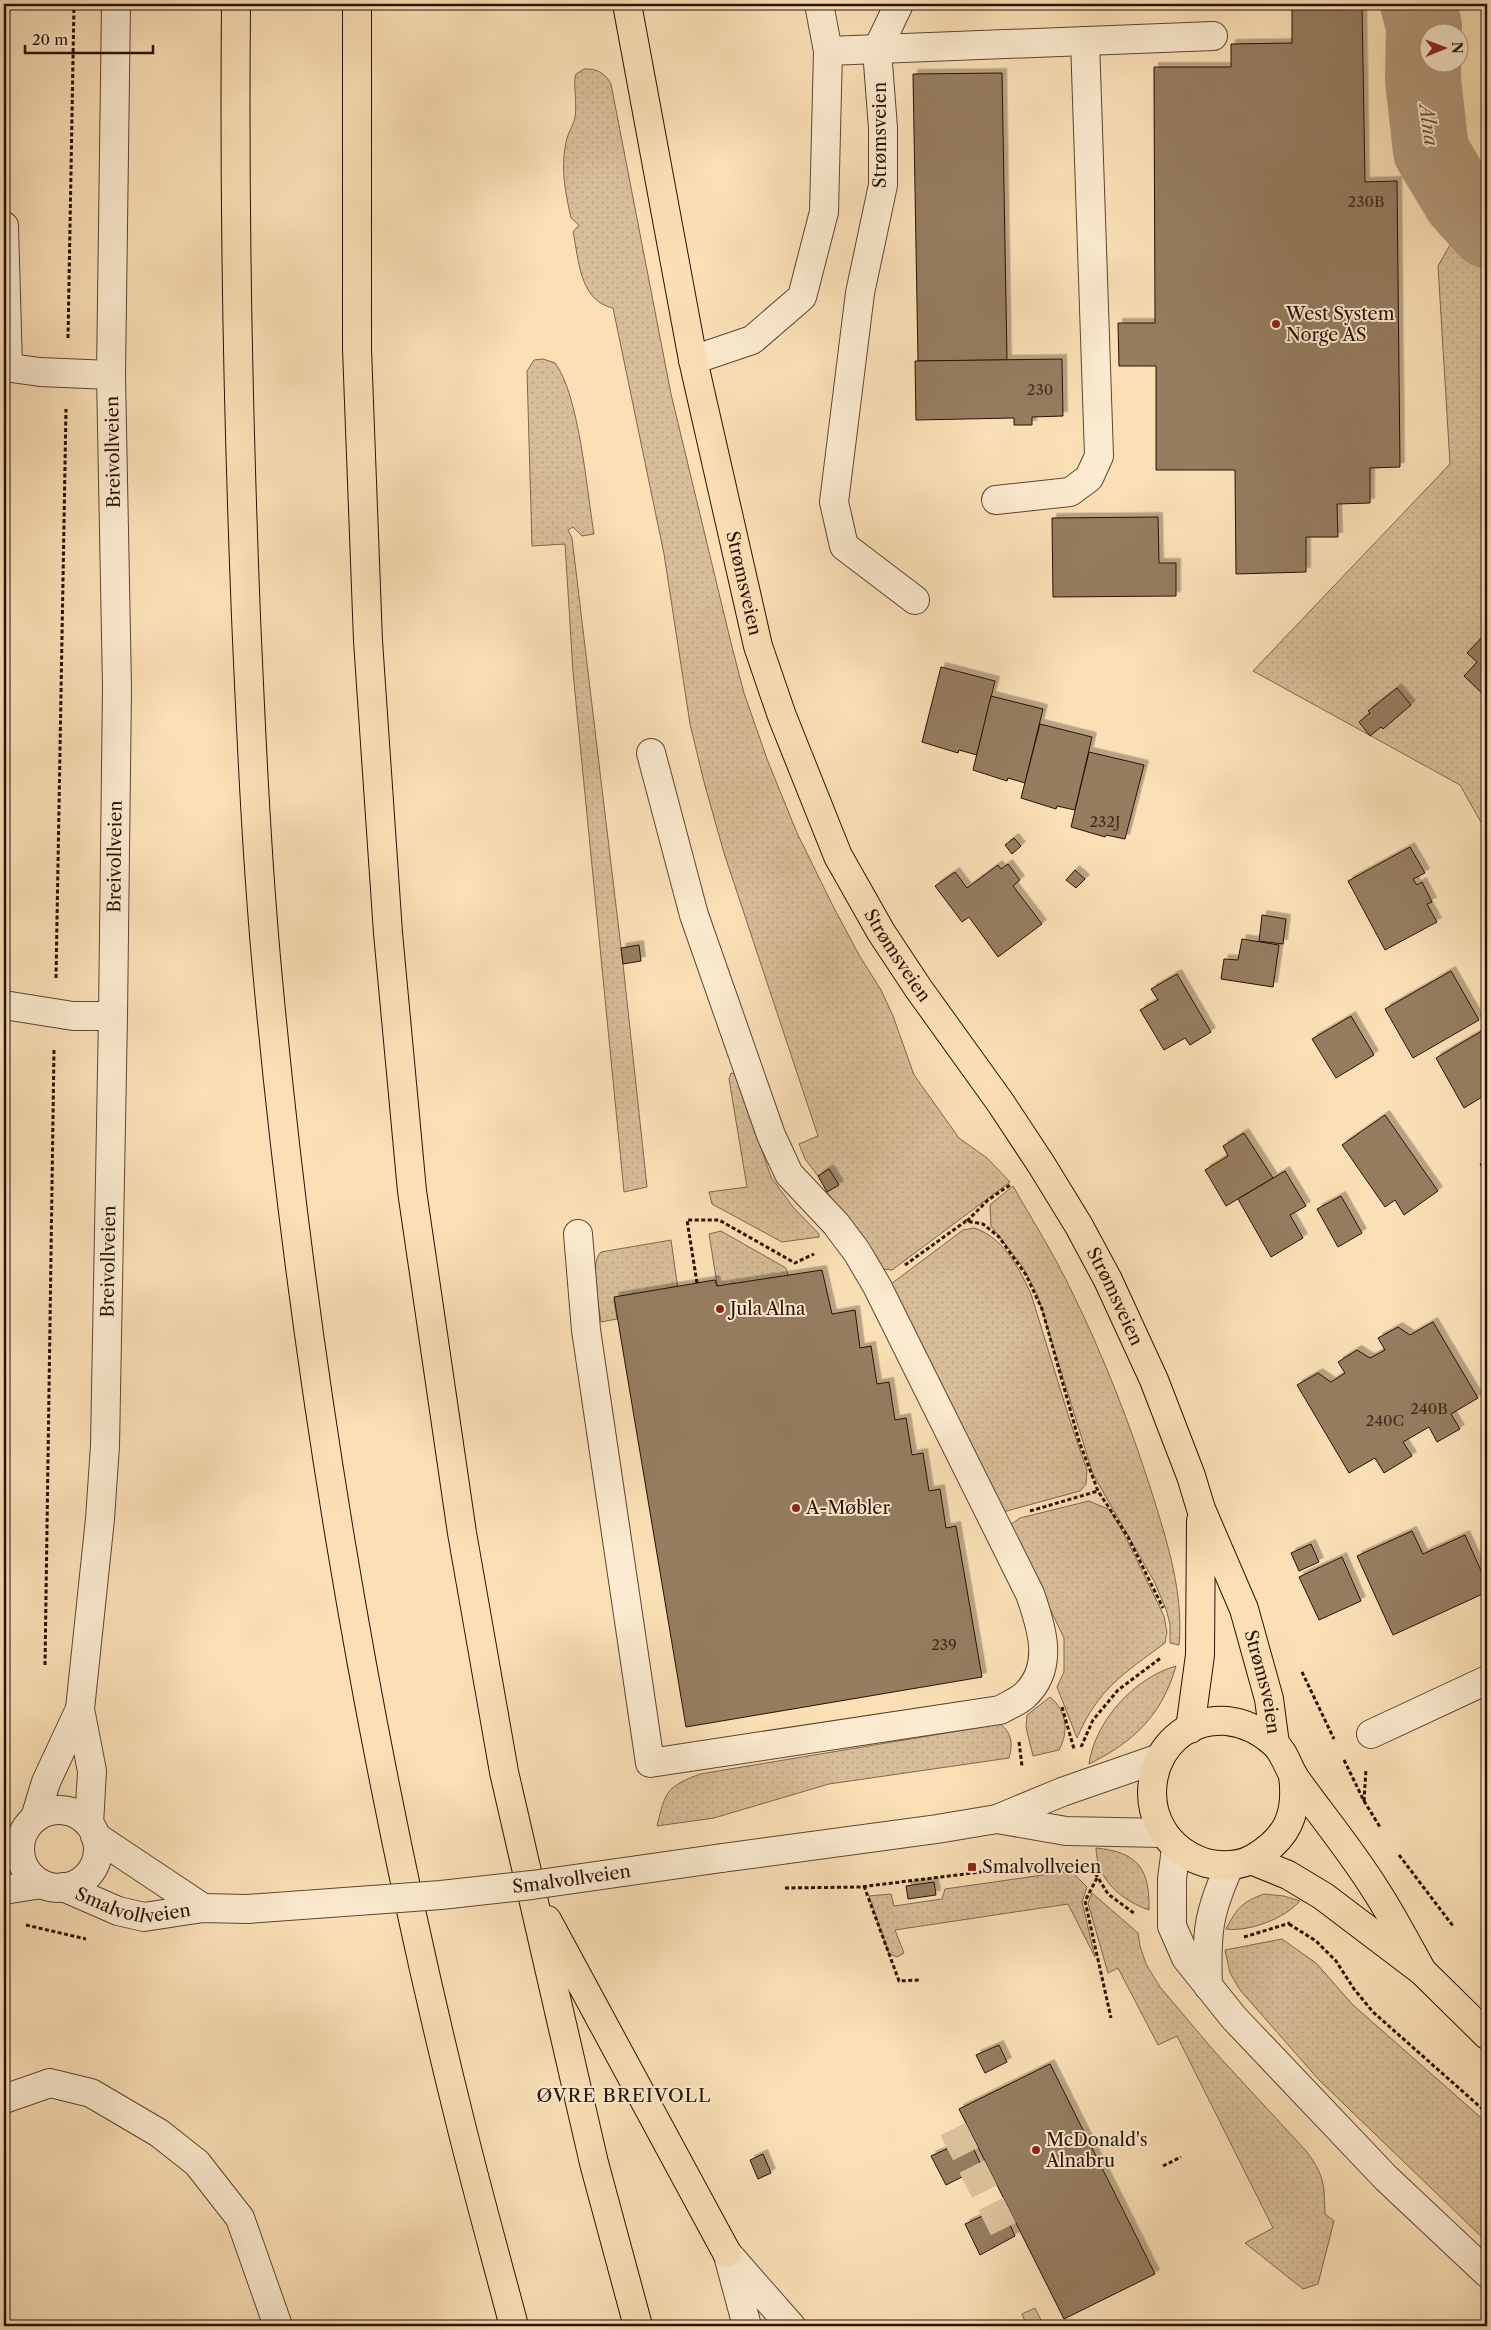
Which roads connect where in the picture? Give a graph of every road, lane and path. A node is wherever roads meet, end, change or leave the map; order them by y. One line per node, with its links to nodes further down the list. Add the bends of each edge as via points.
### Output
1 (74, 4): 15 (path)
2 (116, 4): 16 (street, Breivollveien)
3 (236, 4): 77 (main road, via 239,393 252,743 266,958 299,1255 342,1544 392,1812 460,2120)
4 (357, 4): 58 (main road, via 357,340 376,782 389,943 412,1191 438,1380 484,1662)
5 (627, 4): 13 (main road, Strømsveien)
6 (819, 4): 11 (street)
7 (899, 4): 10 (street, Strømsveien)
8 (1213, 36): 9 (street)
9 (1085, 41): 10 (street); 17 (street, via 1099,456 1088,478 1070,492)
10 (878, 50): 11 (street); 18 (street, Strømsveien, via 883,185 860,293 834,502 844,546)
11 (828, 52): 13 (street, via 824,212 802,297 752,340)
12 (4, 226): 14 (street)
13 (693, 360): 23 (main road, Strømsveien, via 758,646 838,856 907,972)
14 (6, 367): 15 (street)
15 (67, 373): 16 (street); 21 (path)
16 (111, 374): 22 (street, Breivollveien, via 117,687)
17 (996, 500)
18 (915, 600)
19 (651, 753): 26 (street, via 694,915 771,1135 789,1174)
20 (4, 1006): 21 (street)
21 (55, 1012): 22 (street, via 73,1016); 34 (path)
22 (113, 1016): 37 (street, Breivollveien, via 105,1446)
23 (1041, 1164): 24 (path, via 988,1200); 30 (main road, Strømsveien, via 1108,1280 1154,1380)
24 (966, 1221): 28 (path); 29 (path, via 983,1224 999,1237 1026,1275 1042,1309 1079,1441)
25 (578, 1234): 31 (street, via 586,1330 650,1763 1000,1710 1023,1697 1037,1680 1044,1658 1042,1630 1030,1594)
26 (847, 1238): 27 (path, via 795,1263 719,1220 687,1220); 28 (street)
27 (698, 1283)
28 (877, 1286): 31 (street)
29 (1098, 1491): 31 (path); 32 (path, via 1128,1537)
30 (1201, 1509): 38 (main road, Strømsveien, via 1200,1655); 40 (main road, Strømsveien, via 1244,1610 1269,1699)
31 (994, 1522)
32 (1165, 1611)
33 (1169, 1652): 42 (path, via 1118,1690 1092,1720)
34 (45, 1667)
35 (1299, 1667): 41 (path)
36 (1487, 1680): 39 (street)
37 (80, 1709): 47 (street, Breivollveien); 48 (street, Breivollveien, via 92,1770)
38 (1190, 1729): 40 (main road, via 1226,1721 1253,1728); 44 (main road)
39 (1371, 1734)
40 (1275, 1744): 45 (main road)
41 (1338, 1747)
42 (1080, 1751)
43 (1342, 1756): 49 (path)
44 (1160, 1758): 46 (street, Smalvollveien, via 1062,1792); 50 (main road, via 1154,1772 1152,1804 1156,1819)
45 (1293, 1776): 52 (main road, via 1295,1796 1292,1816 1286,1828 1269,1849); 65 (main road, via 1364,1872)
46 (997, 1819): 50 (street, Smalvollveien, via 1066,1831); 61 (street, Smalvollveien, bridge, via 532,1885 247,1909)
47 (21, 1830): 48 (street, Smalvollveien, via 48,1811 63,1810 78,1815); 56 (street, Smalvollveien, via 21,1856 25,1867 32,1877)
48 (92, 1830): 56 (street, Smalvollveien, via 98,1850 88,1875 76,1884); 61 (street, Smalvollveien)
49 (1383, 1833)
50 (1170, 1840): 52 (main road, via 1192,1858 1211,1864); 67 (street, via 1172,1926 1186,1958)
51 (1394, 1848): 63 (path)
52 (1241, 1862): 65 (main road, via 1288,1875 1323,1896); 67 (street, via 1211,1912 1207,1934)
53 (1042, 1865): 57 (path)
54 (1091, 1867): 55 (path)
55 (1097, 1878): 62 (path, via 1108,1894); 68 (path, via 1085,1901)
56 (52, 1886): 60 (street, Smalvollveien); 61 (street, Smalvollveien, via 118,1911 144,1917)
57 (864, 1886): 59 (path); 66 (path, via 899,1982)
58 (530, 1888): 74 (main road); 78 (main road, via 594,2163)
59 (781, 1888)
60 (4, 1890)
61 (203, 1908)
62 (1138, 1916)
63 (1453, 1926)
64 (1239, 1938): 71 (path, via 1289,1924 1316,1941 1336,1961 1373,2012)
65 (1422, 1971): 69 (main road)
66 (920, 1980)
67 (1208, 1986): 75 (street, via 1234,2018 1386,2178)
68 (1111, 2018)
69 (1487, 2035)
70 (4, 2099): 76 (street, via 50,2083 92,2093 159,2133 197,2163 240,2218)
71 (1487, 2113)
72 (1182, 2157): 73 (path)
73 (1163, 2166)
74 (727, 2253): 79 (street); 80 (street)
75 (1487, 2273)
76 (278, 2326)
77 (514, 2326)
78 (638, 2326)
79 (747, 2326)
80 (791, 2326)

